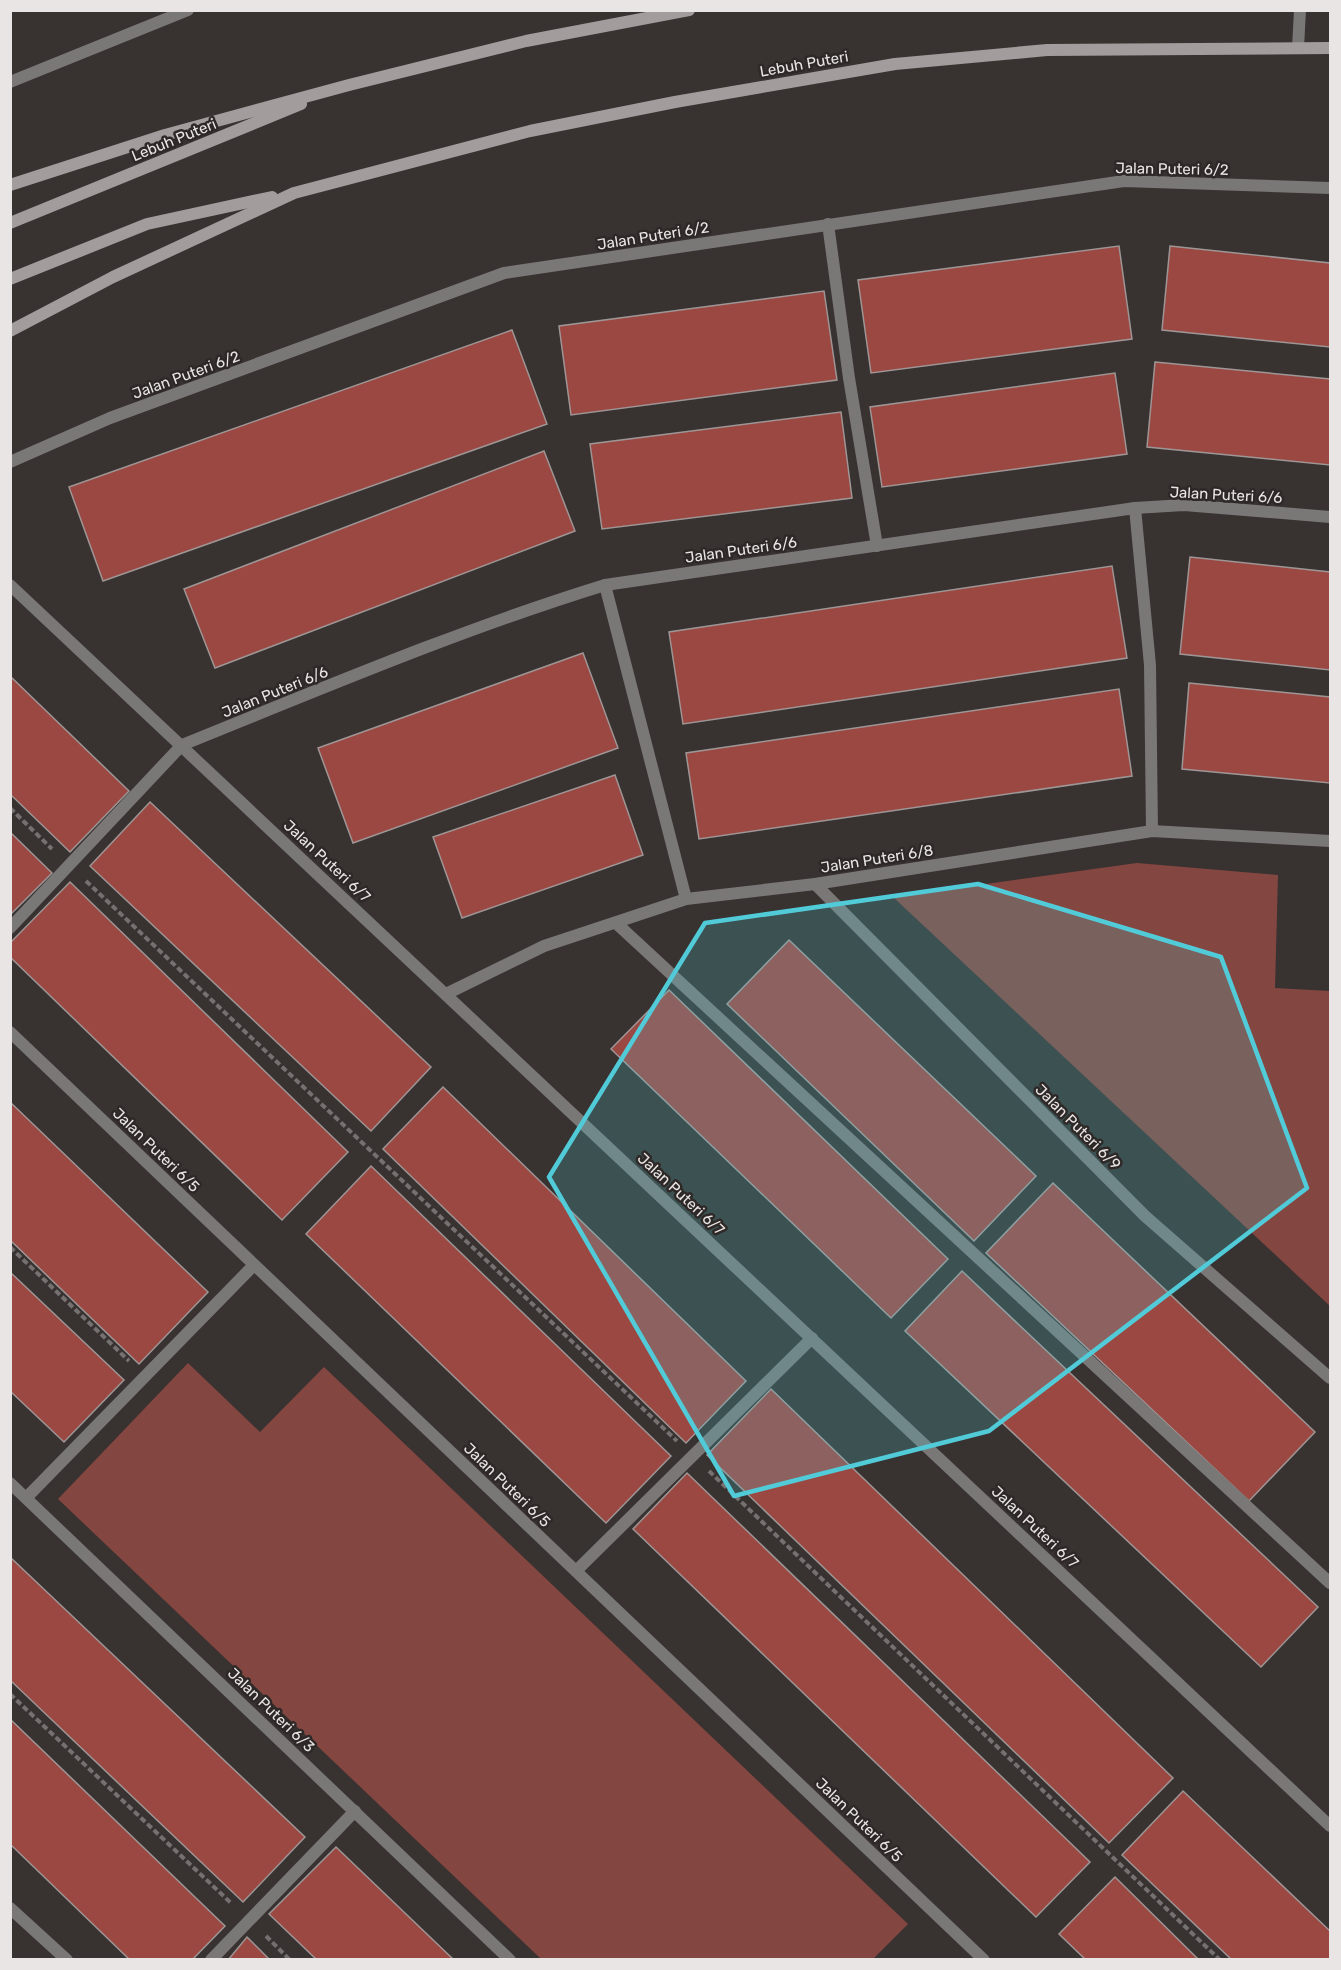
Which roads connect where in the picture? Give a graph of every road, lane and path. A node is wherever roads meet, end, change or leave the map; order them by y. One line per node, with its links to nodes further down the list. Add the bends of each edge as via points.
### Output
1 (188, 10): 6 (street)
2 (688, 10): 7 (main road, Lebuh Puteri, via 526,41)
3 (1300, 10): 4 (street)
4 (1298, 48): 5 (main road, Lebuh Puteri); 10 (main road, Lebuh Puteri, via 1047,50 895,64 530,131)
5 (1330, 48)
6 (10, 82)
7 (349, 85): 8 (main road, Lebuh Puteri, via 165,135); 11 (main road, Lebuh Puteri)
8 (10, 185)
9 (1330, 188): 12 (street, Jalan Puteri 6/2, via 1124,180)
10 (294, 193): 13 (main road, Lebuh Puteri, via 147,224); 14 (main road, Lebuh Puteri, via 113,277)
11 (10, 224)
12 (828, 224): 15 (street, Jalan Puteri 6/2, via 504,273 110,418); 18 (street)
13 (10, 279)
14 (10, 331)
15 (10, 462)
16 (1135, 508): 17 (street, Jalan Puteri 6/6, via 1184,505); 18 (street, Jalan Puteri 6/6); 23 (street, via 1150,665)
17 (1330, 517)
18 (877, 546): 20 (street, Jalan Puteri 6/6)
19 (10, 585): 21 (street, Jalan Puteri 6/7)
20 (605, 585): 21 (street, Jalan Puteri 6/6, via 539,606); 27 (street)
21 (182, 745): 25 (street); 30 (street, Jalan Puteri 6/7)
22 (10, 808): 25 (path)
23 (1152, 831): 24 (street, Jalan Puteri 6/8); 26 (street, Jalan Puteri 6/8)
24 (1330, 841)
25 (70, 866): 29 (street); 37 (path)
26 (816, 884): 27 (street, Jalan Puteri 6/8); 36 (street, Jalan Puteri 6/9, via 1145,1216)
27 (686, 899): 28 (street, Jalan Puteri 6/8)
28 (616, 923): 30 (street, Jalan Puteri 6/8, via 544,946); 41 (street)
29 (10, 928)
30 (446, 994): 34 (street, Jalan Puteri 6/7)
31 (10, 1032): 33 (street, Jalan Puteri 6/5)
32 (10, 1247): 35 (path)
33 (254, 1265): 35 (street); 40 (street, Jalan Puteri 6/5)
34 (812, 1338): 37 (street); 44 (street, Jalan Puteri 6/7)
35 (145, 1377): 39 (street)
36 (1330, 1378)
37 (693, 1456): 40 (street); 52 (path)
38 (10, 1483): 39 (street, Jalan Puteri 6/3)
39 (26, 1498): 43 (street, Jalan Puteri 6/3)
40 (576, 1571): 51 (street, Jalan Puteri 6/5)
41 (1330, 1583)
42 (10, 1694): 46 (path)
43 (354, 1811): 46 (street); 50 (street, Jalan Puteri 6/3)
44 (1330, 1826)
45 (10, 1908): 47 (street)
46 (250, 1921): 48 (street); 49 (path)
47 (67, 1959)
48 (211, 1959)
49 (290, 1959)
50 (510, 1959)
51 (984, 1959)
52 (1220, 1959)

